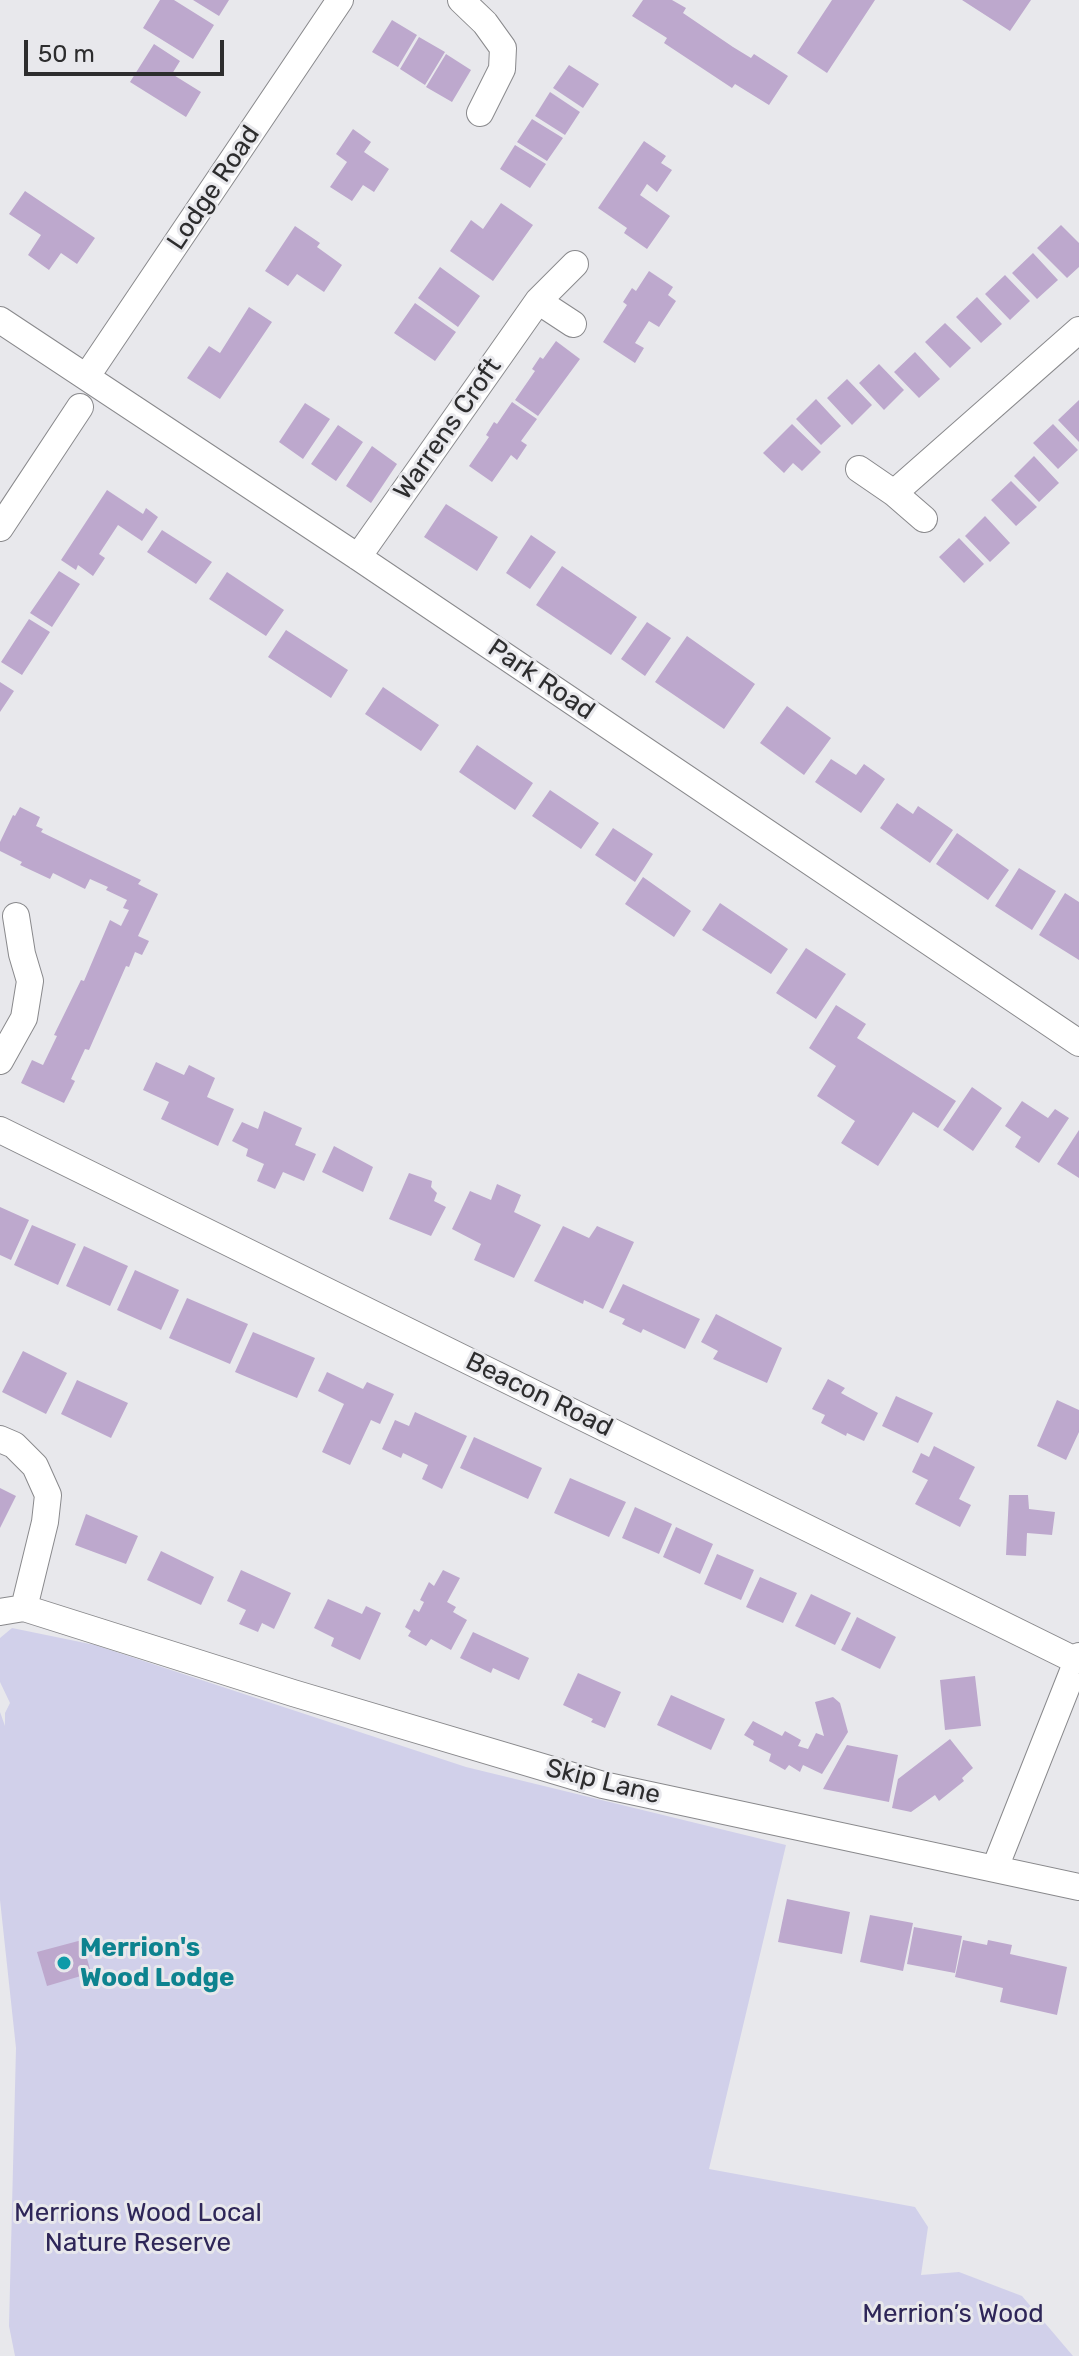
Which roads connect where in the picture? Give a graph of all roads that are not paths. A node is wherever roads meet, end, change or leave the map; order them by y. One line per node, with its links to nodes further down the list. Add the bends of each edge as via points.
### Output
1 (340, 0): 9 (street, Lodge Road)
2 (461, 0): 3 (street, via 503,48 502,69)
3 (480, 113)
4 (575, 264): 5 (street, Warrens Croft)
5 (538, 301): 7 (street); 15 (street, Warrens Croft)
6 (0, 320): 9 (street, Park Road)
7 (573, 324)
8 (1079, 330): 12 (street)
9 (87, 376): 15 (street, Park Road)
10 (80, 407): 14 (street)
11 (859, 469): 12 (street)
12 (894, 493): 13 (street)
13 (924, 519)
14 (0, 528)
15 (358, 557): 18 (street, Park Road)
16 (16, 916): 17 (street)
17 (11, 951): 19 (street, via 30,981 24,1018)
18 (1079, 1043)
19 (0, 1061)
20 (0, 1130): 23 (street, Beacon Road)
21 (0, 1439): 22 (street, via 35,1466 48,1495 45,1522)
22 (12, 1610): 24 (street, Skip Lane, via 603,1785)
23 (1078, 1658): 24 (street)
24 (995, 1868): 25 (street, Skip Lane)
25 (1079, 1887)

